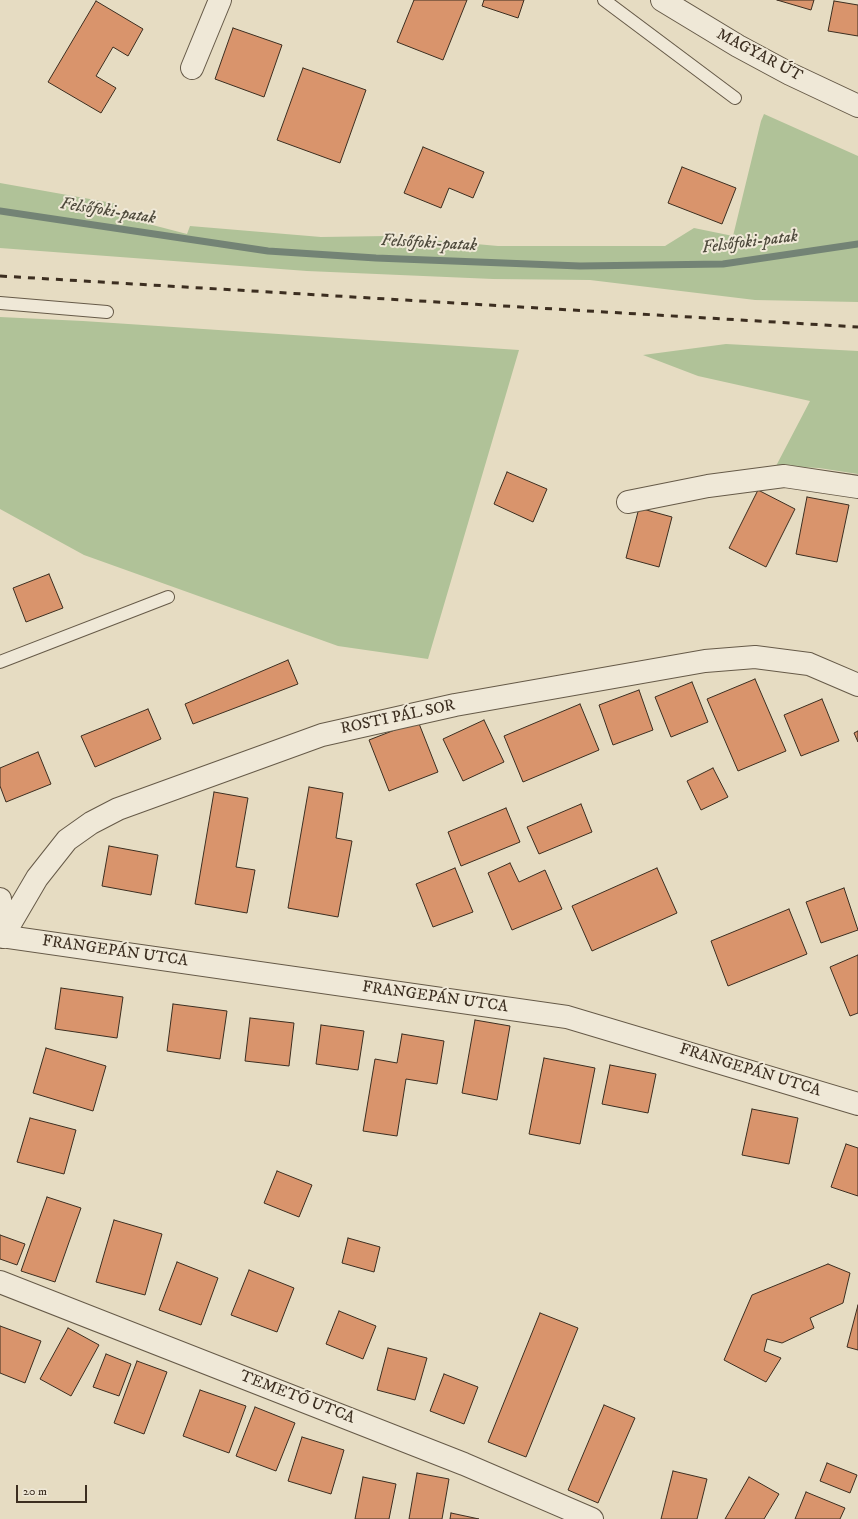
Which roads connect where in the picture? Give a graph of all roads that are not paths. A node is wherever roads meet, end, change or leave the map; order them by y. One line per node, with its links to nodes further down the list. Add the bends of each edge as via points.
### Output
1 (220, 0): 4 (street)
2 (604, 0): 5 (lane)
3 (662, 0): 6 (street, MAGYAR ÚT, via 738,46)
4 (192, 68)
5 (735, 98)
6 (858, 106)
7 (0, 303): 8 (lane)
8 (107, 312)
9 (858, 487): 10 (street, via 784,476 708,486)
10 (628, 502)
11 (168, 597): 12 (lane)
12 (0, 662)
13 (858, 685): 15 (street, ROSTI PÁL SOR, via 809,664 755,657 705,661 455,705 322,734 118,809 91,823 67,840 37,878)
14 (0, 899): 15 (street)
15 (1, 940): 16 (street, FRANGEPÁN UTCA, via 567,1017)
16 (858, 1104)
17 (0, 1282): 18 (street, TEMETŐ UTCA, via 464,1464)
18 (592, 1519)

